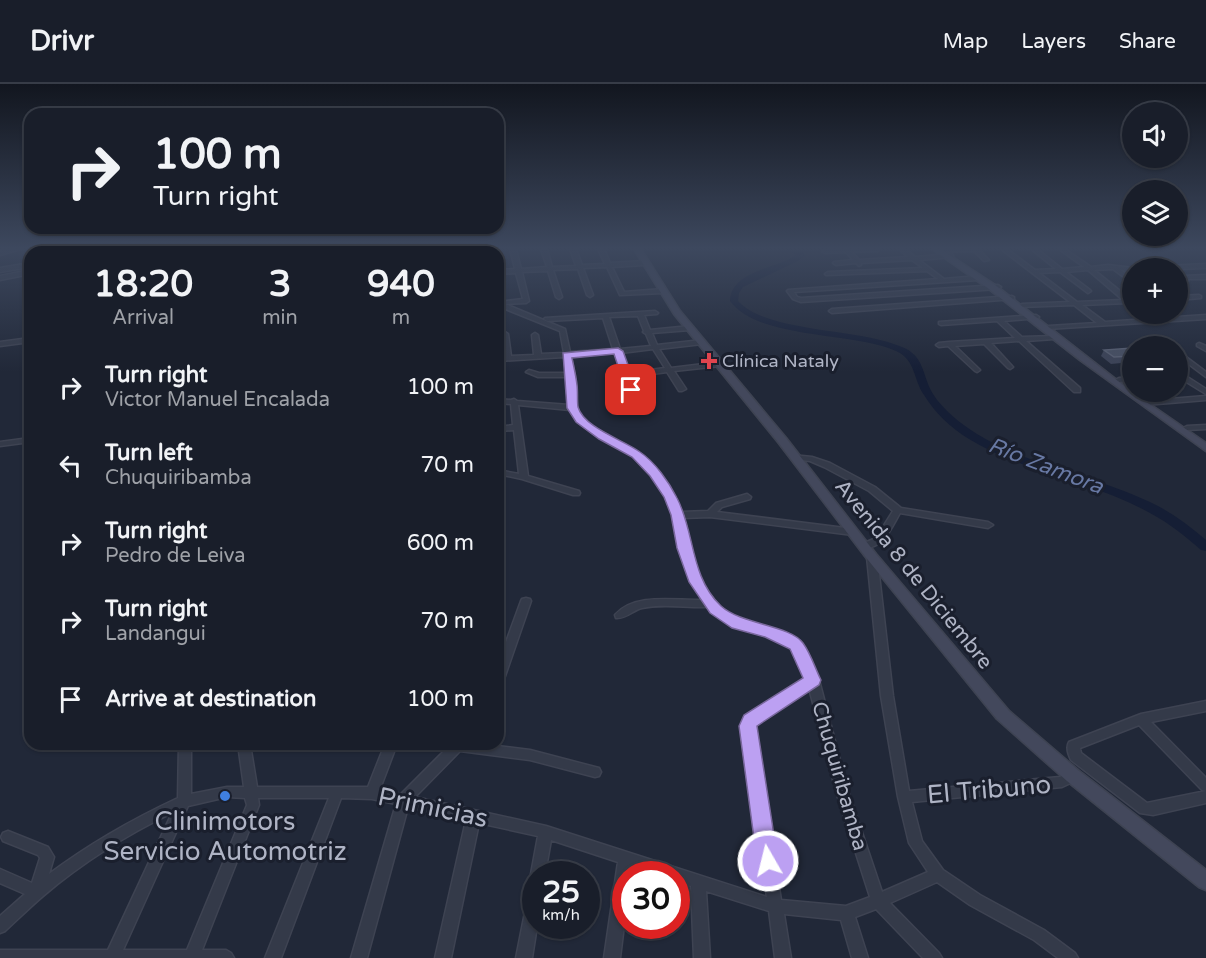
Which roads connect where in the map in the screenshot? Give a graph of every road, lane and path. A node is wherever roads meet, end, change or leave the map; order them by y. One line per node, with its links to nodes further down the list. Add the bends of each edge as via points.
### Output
1 (523, 290): 20 (street, via 526,301)
2 (557, 290): 14 (street)
3 (588, 290): 12 (street)
4 (620, 290): 11 (street, via 622,294)
5 (794, 290): 13 (street, via 792,296 801,300)
6 (880, 290): 13 (street)
7 (947, 290): 13 (street)
8 (958, 290): 18 (street)
9 (999, 290): 16 (main road)
10 (1057, 290): 21 (street)
11 (663, 291): 38 (main road, Avenida 8 de Diciembre)
12 (590, 295)
13 (884, 295): 24 (street)
14 (559, 297)
15 (1199, 297): 17 (street)
16 (1009, 298): 18 (street); 23 (main road); 32 (main road)
17 (1188, 298)
18 (976, 302): 24 (street); 25 (street)
19 (1122, 302): 21 (street)
20 (504, 303)
21 (1074, 304): 23 (street); 37 (street)
22 (504, 305): 29 (street)
23 (1022, 306): 32 (main road)
24 (896, 307): 26 (street)
25 (984, 307)
26 (832, 311)
27 (640, 314): 28 (street); 30 (street); 40 (street)
28 (655, 314)
29 (530, 316): 30 (street, via 559,320); 53 (street, via 563,330)
30 (605, 316): 52 (street)
31 (1206, 316): 33 (street)
32 (1032, 317): 34 (street); 39 (main road); 43 (main road)
33 (1188, 317)
34 (998, 320): 36 (street); 44 (street)
35 (1122, 323): 37 (street)
36 (941, 324)
37 (1104, 324): 39 (street)
38 (690, 328): 40 (street); 47 (main road, Avenida 8 de Diciembre)
39 (1049, 328): 55 (main road)
40 (646, 332): 51 (street)
41 (505, 334): 57 (street)
42 (535, 335): 54 (street)
43 (1054, 337): 44 (street); 55 (main road)
44 (1020, 338): 46 (street); 74 (street)
45 (24, 341): 48 (street)
46 (985, 341): 49 (street); 60 (street)
47 (702, 342): 51 (street); 59 (main road, Avenida 8 de Diciembre)
48 (0, 344)
49 (949, 344): 50 (street); 62 (street)
50 (939, 345)
51 (655, 348): 52 (street); 61 (street)
52 (618, 351): 53 (street); 67 (street)
53 (566, 355): 54 (street); 66 (street)
54 (538, 357): 57 (street)
55 (1086, 358): 68 (main road); 79 (main road)
56 (504, 359): 57 (street)
57 (508, 359)
58 (1188, 361): 65 (street)
59 (720, 364): 61 (street); 89 (main road, Avenida 8 de Diciembre)
60 (1010, 367)
61 (670, 370): 67 (street); 72 (street)
62 (977, 370)
63 (529, 372): 66 (street)
64 (1188, 372): 65 (street)
65 (1204, 373)
66 (570, 375): 80 (street)
67 (626, 375): 73 (street)
68 (1119, 380): 69 (street); 71 (main road)
69 (1122, 380)
70 (1188, 381): 75 (street)
71 (1122, 382)
72 (682, 389)
73 (631, 390)
74 (1077, 390)
75 (1206, 392)
76 (1206, 398): 79 (street)
77 (504, 401): 78 (street)
78 (514, 401): 80 (street); 81 (street)
79 (1148, 403): 84 (main road); 88 (main road)
80 (573, 408): 96 (street, Chuquiribamba, via 580,420 637,455 655,474)
81 (517, 427): 83 (street); 91 (street)
82 (1206, 427): 84 (street)
83 (504, 428)
84 (1187, 428): 86 (main road)
85 (24, 441): 87 (street)
86 (1206, 441)
87 (0, 444)
88 (1206, 448)
89 (795, 457): 94 (street, via 827,465 872,489); 98 (main road, Avenida 8 de Diciembre)
90 (504, 473): 91 (street)
91 (524, 477): 92 (street)
92 (576, 493)
93 (747, 497): 95 (street, via 719,505)
94 (898, 510): 97 (street); 99 (street)
95 (710, 514): 96 (street); 98 (street)
96 (678, 515): 101 (street, Chuquiribamba, via 696,582)
97 (988, 525)
98 (853, 532): 99 (main road, Avenida 8 de Diciembre)
99 (868, 552): 113 (main road, Avenida 8 de Diciembre, via 1004,715); 119 (street)
100 (526, 601): 103 (street)
101 (711, 603): 102 (street, via 664,602 631,607); 104 (street, Chuquiribamba, via 737,624 770,632 796,645)
102 (621, 615)
103 (504, 662)
104 (813, 680): 136 (street, Chuquiribamba, via 842,791); 137 (street, via 751,720 748,726)
105 (1206, 706): 106 (street)
106 (1141, 719): 114 (street, via 1073,745 1075,756); 115 (street)
107 (185, 750): 123 (street)
108 (245, 750): 121 (street)
109 (389, 750): 118 (street)
110 (453, 750): 122 (street)
111 (494, 750): 112 (street)
112 (595, 772)
113 (1073, 776): 116 (main road, Avenida 8 de Diciembre); 119 (street, El Tribuno, via 1062,782)
114 (1102, 777): 116 (street); 120 (street, via 1144,809)
115 (1206, 786)
116 (1086, 787): 133 (main road, Avenida 8 de Diciembre)
117 (336, 793): 118 (street, Primicias); 121 (street, Primicias); 146 (street)
118 (372, 793): 122 (street, Primicias)
119 (904, 797): 130 (street, via 916,843)
120 (1206, 797)
121 (252, 799): 123 (street, Primicias, via 227,792); 144 (street)
122 (404, 799): 124 (street, Primicias); 147 (street)
123 (184, 801): 135 (street, Primicias, via 134,826); 143 (street)
124 (474, 815): 125 (street, Primicias); 148 (street)
125 (546, 832): 127 (street, Primicias); 128 (street)
126 (8, 837): 135 (street, via 43,851 47,857)
127 (625, 857): 129 (street, Primicias); 150 (street)
128 (540, 861)
129 (636, 861)
130 (938, 875): 136 (street, Primicias); 155 (street)
131 (0, 876): 135 (street)
132 (690, 879): 134 (street, Primicias)
133 (1206, 881)
134 (698, 882): 137 (street, Primicias); 151 (street)
135 (37, 892): 139 (street, Primicias)
136 (878, 901): 138 (street, Primicias); 154 (street)
137 (774, 906): 138 (street, Primicias); 152 (street)
138 (846, 913): 153 (street)
139 (0, 926)
140 (527, 939): 149 (street)
141 (0, 958): 142 (street)
142 (35, 958): 143 (street)
143 (112, 958): 144 (street)
144 (191, 958): 145 (street)
145 (226, 958)
146 (273, 958)
147 (359, 958)
148 (443, 958)
149 (524, 958)
150 (612, 958)
151 (702, 958)
152 (783, 958)
153 (860, 958)
154 (934, 958)
155 (1070, 958)

